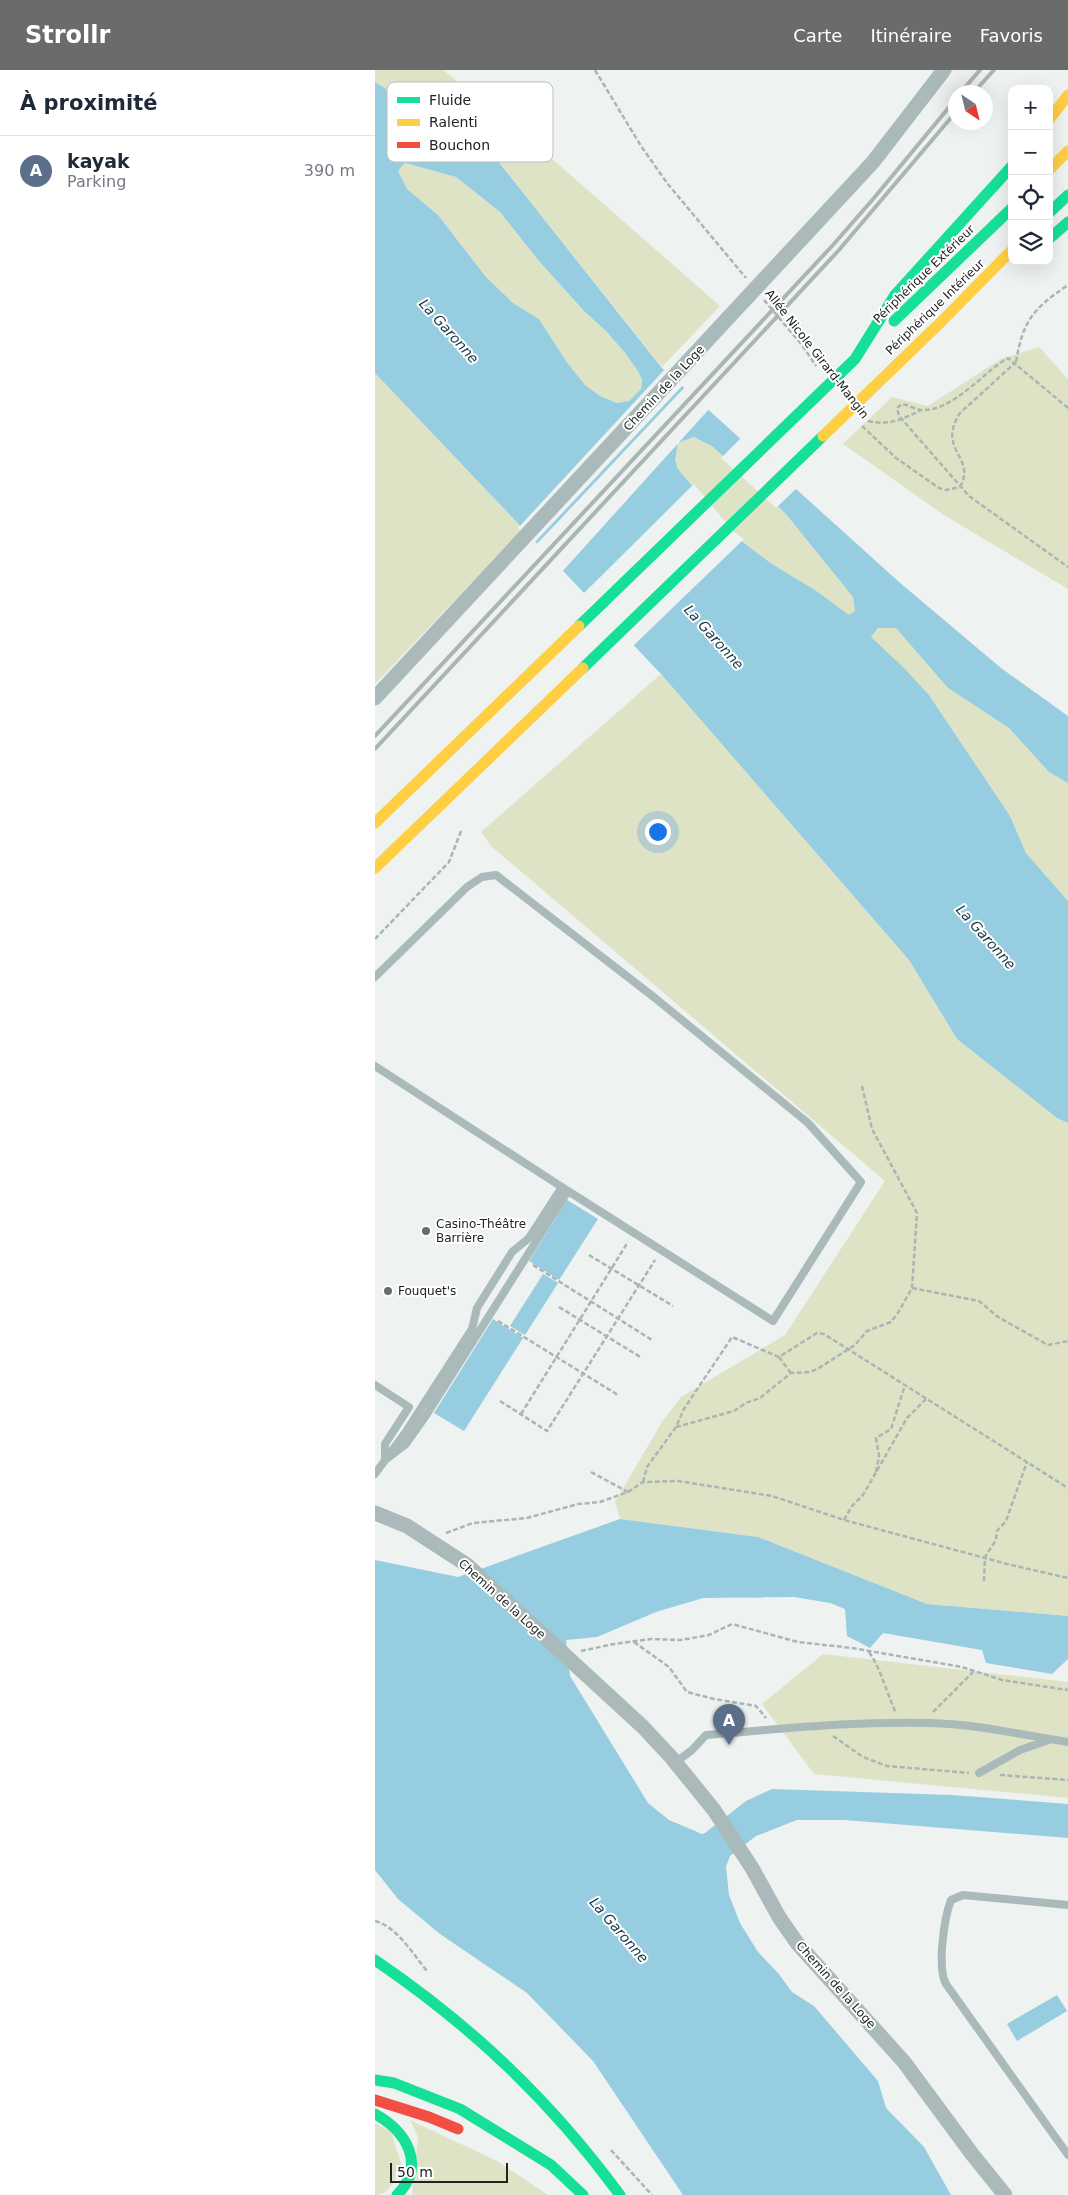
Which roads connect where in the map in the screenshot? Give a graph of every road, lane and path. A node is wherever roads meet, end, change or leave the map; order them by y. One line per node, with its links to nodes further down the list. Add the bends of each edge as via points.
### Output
1 (595, 70): 14 (path, via 667,183)
2 (944, 70): 29 (street, Chemin de la Loge, via 873,162)
3 (1068, 95): 4 (main road)
4 (1053, 115)
5 (1068, 151): 6 (main road)
6 (1053, 166)
7 (1008, 170): 19 (main road, via 895,294)
8 (1068, 194): 9 (main road)
9 (1053, 209)
10 (1008, 212): 19 (main road, Périphérique Extérieur)
11 (1068, 222): 12 (main road)
12 (1053, 235)
13 (1008, 254): 18 (main road, Périphérique Intérieur)
14 (746, 279)
15 (998, 282): 18 (main road)
16 (1068, 285): 20 (path, via 1048,298 1024,327)
17 (759, 293): 21 (path, Allée Nicole Girard-Mangin)
18 (941, 322): 32 (main road, Périphérique Intérieur)
19 (855, 359): 30 (main road)
20 (1016, 362): 22 (path); 23 (path, via 1008,358 961,394 937,407); 27 (path, via 960,413 954,423 951,432 953,443 964,465)
21 (818, 368)
22 (1068, 408)
23 (921, 410): 25 (path); 25 (path, via 899,405 897,408)
24 (864, 420): 25 (path, via 886,424)
25 (902, 420): 27 (path)
26 (859, 422): 27 (path, Allée Nicole Girard-Mangin, via 896,458 939,488)
27 (960, 487): 28 (path)
28 (1068, 567)
29 (375, 698)
30 (375, 823)
31 (461, 831): 33 (path, via 449,862)
32 (375, 868)
33 (375, 939)
34 (375, 977): 39 (lane, via 467,888 482,876 496,875 655,998 808,1124 861,1182 773,1321)
35 (375, 1066): 37 (lane)
36 (862, 1086): 44 (path, via 872,1129 917,1212)
37 (565, 1189): 38 (lane); 41 (lane); 66 (lane, via 529,1238 512,1252 477,1308 472,1330)
38 (637, 1235): 39 (lane); 42 (path, via 629,1240)
39 (661, 1250): 43 (path)
40 (589, 1255): 42 (path)
41 (524, 1260): 45 (path); 48 (lane)
42 (611, 1269): 43 (path); 45 (path)
43 (639, 1285): 46 (path); 49 (path)
44 (912, 1288): 53 (path, via 979,1301 998,1317 1048,1345); 54 (path, via 891,1322 867,1331)
45 (591, 1301): 49 (path); 50 (path)
46 (673, 1306)
47 (559, 1307): 50 (path)
48 (489, 1315): 55 (path); 66 (lane)
49 (618, 1318): 51 (path); 52 (path)
50 (579, 1320): 51 (path); 55 (path)
51 (607, 1337): 57 (path); 59 (path)
52 (652, 1340)
53 (1068, 1341)
54 (849, 1350): 56 (path, via 825,1334 817,1333); 58 (path, via 810,1372); 61 (path)
55 (556, 1357): 59 (path); 67 (path)
56 (779, 1357): 58 (path); 68 (path, via 732,1337)
57 (642, 1358)
58 (791, 1373): 68 (path, via 760,1398 734,1411)
59 (583, 1374): 62 (path); 67 (path, via 547,1430)
60 (375, 1385): 65 (lane)
61 (905, 1385): 63 (path); 73 (path, via 891,1429 876,1438 879,1456)
62 (618, 1395)
63 (926, 1399): 70 (path); 73 (path, via 907,1418)
64 (500, 1401): 67 (path)
65 (409, 1407): 66 (lane); 69 (lane, via 385,1444)
66 (421, 1414): 69 (lane, via 406,1444)
67 (521, 1414)
68 (676, 1427): 74 (path, via 647,1466)
69 (385, 1460): 72 (lane)
70 (1027, 1462): 75 (path); 80 (path, via 1007,1521 997,1531 996,1540)
71 (591, 1472): 76 (path)
72 (375, 1474)
73 (876, 1475): 78 (path)
74 (643, 1482): 76 (path); 78 (path, via 678,1481 772,1496)
75 (1068, 1488)
76 (628, 1492): 79 (path, via 600,1502 578,1504 527,1518 473,1523 445,1534)
77 (375, 1513): 79 (street, Chemin de la Loge, via 407,1526)
78 (844, 1520): 80 (path)
79 (437, 1544): 85 (street, Chemin de la Loge, via 467,1565)
80 (985, 1558): 81 (path); 82 (path)
81 (1068, 1578)
82 (984, 1581)
83 (634, 1642): 84 (path, via 700,1637 733,1624 798,1642); 85 (path, via 613,1644); 92 (path, via 669,1667 687,1692 756,1706)
84 (868, 1651): 86 (path, via 962,1667); 89 (path, via 879,1667)
85 (575, 1657): 88 (street, Chemin de la Loge)
86 (973, 1672): 87 (path); 90 (path, via 933,1712)
87 (1068, 1690)
88 (616, 1704): 95 (street, Chemin de la Loge); 98 (street, Chemin de la Loge)
89 (901, 1723): 90 (lane); 91 (lane)
90 (929, 1723): 93 (lane)
91 (818, 1726): 92 (lane); 96 (path, via 863,1757 887,1766)
92 (774, 1729): 95 (lane, via 706,1735)
93 (1051, 1739): 94 (lane); 96 (lane, via 1020,1750)
94 (1068, 1742)
95 (676, 1762): 98 (street, Chemin de la Loge)
96 (979, 1773): 97 (path)
97 (1068, 1780)
98 (711, 1813): 99 (street, Chemin de la Loge)
99 (748, 1870): 110 (street, Chemin de la Loge, via 774,1924 792,1950 888,2057); 111 (street, Chemin de la Loge, via 797,1943 904,2062)
100 (1068, 1905): 106 (lane, via 963,1895 951,1900 946,1912 942,1973 946,1984)
101 (375, 1960): 109 (main road, via 422,1992 512,2069 590,2154)
102 (375, 2081): 108 (main road, via 394,2083 467,2113 551,2165)
103 (375, 2100): 105 (main road)
104 (375, 2114): 107 (main road, via 398,2130 411,2156 411,2170)
105 (466, 2133)
106 (1068, 2155)
107 (397, 2195)
108 (583, 2195)
109 (621, 2195)
110 (992, 2195)
111 (1005, 2195)

